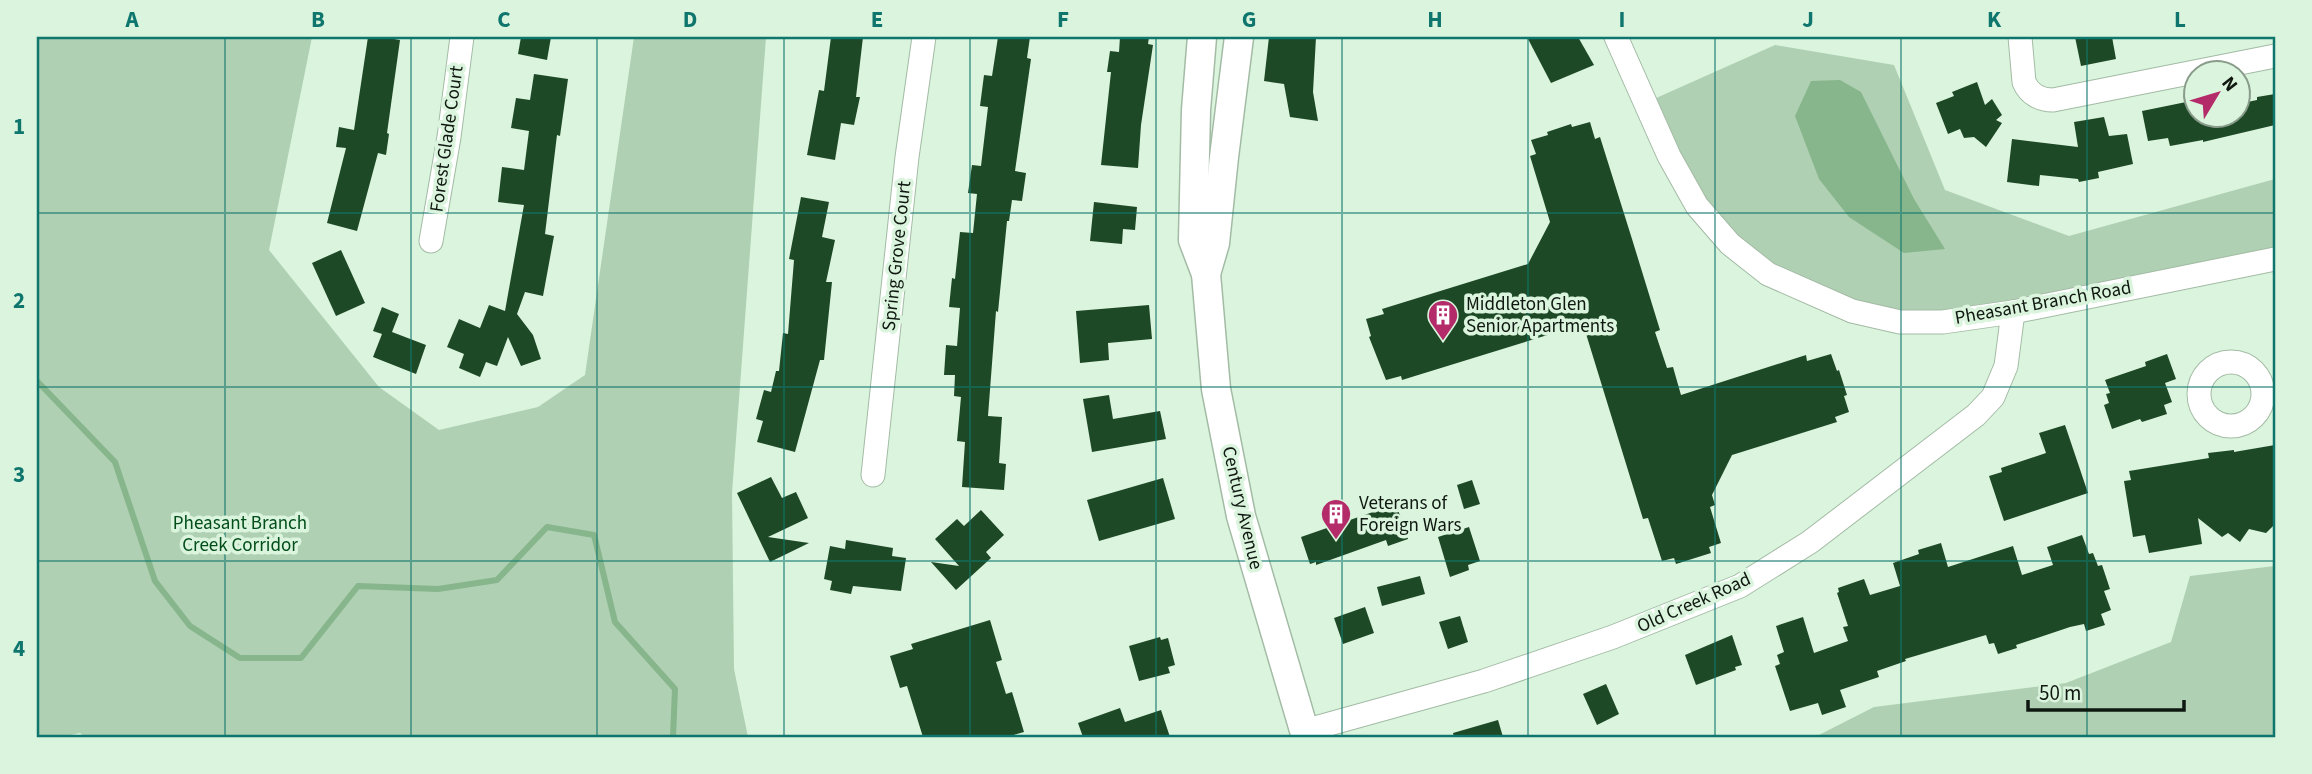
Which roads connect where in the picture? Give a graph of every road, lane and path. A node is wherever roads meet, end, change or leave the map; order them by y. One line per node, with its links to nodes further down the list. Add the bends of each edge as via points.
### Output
1 (461, 37): 8 (street, Forest Glade Court)
2 (924, 37): 12 (street, Spring Grove Court)
3 (1202, 37): 10 (main road, Century Avenue, via 1193,240)
4 (1239, 37): 10 (main road, Century Avenue, via 1215,243)
5 (1616, 37): 11 (street, Pheasant Branch Road, via 1669,156 1698,206 1730,244 1768,274 1852,311 1900,322 1943,322)
6 (2020, 37): 7 (street, via 2026,88 2045,100)
7 (2275, 56)
8 (431, 240)
9 (2275, 258): 11 (street, Pheasant Branch Road)
10 (1206, 274): 13 (main road, Century Avenue, via 1216,388 1230,467)
11 (2013, 312): 13 (street, Old Creek Road, via 2006,366 1993,397 1976,415 1810,542 1740,586 1613,637 1484,681)
12 (873, 475)
13 (1305, 734)

